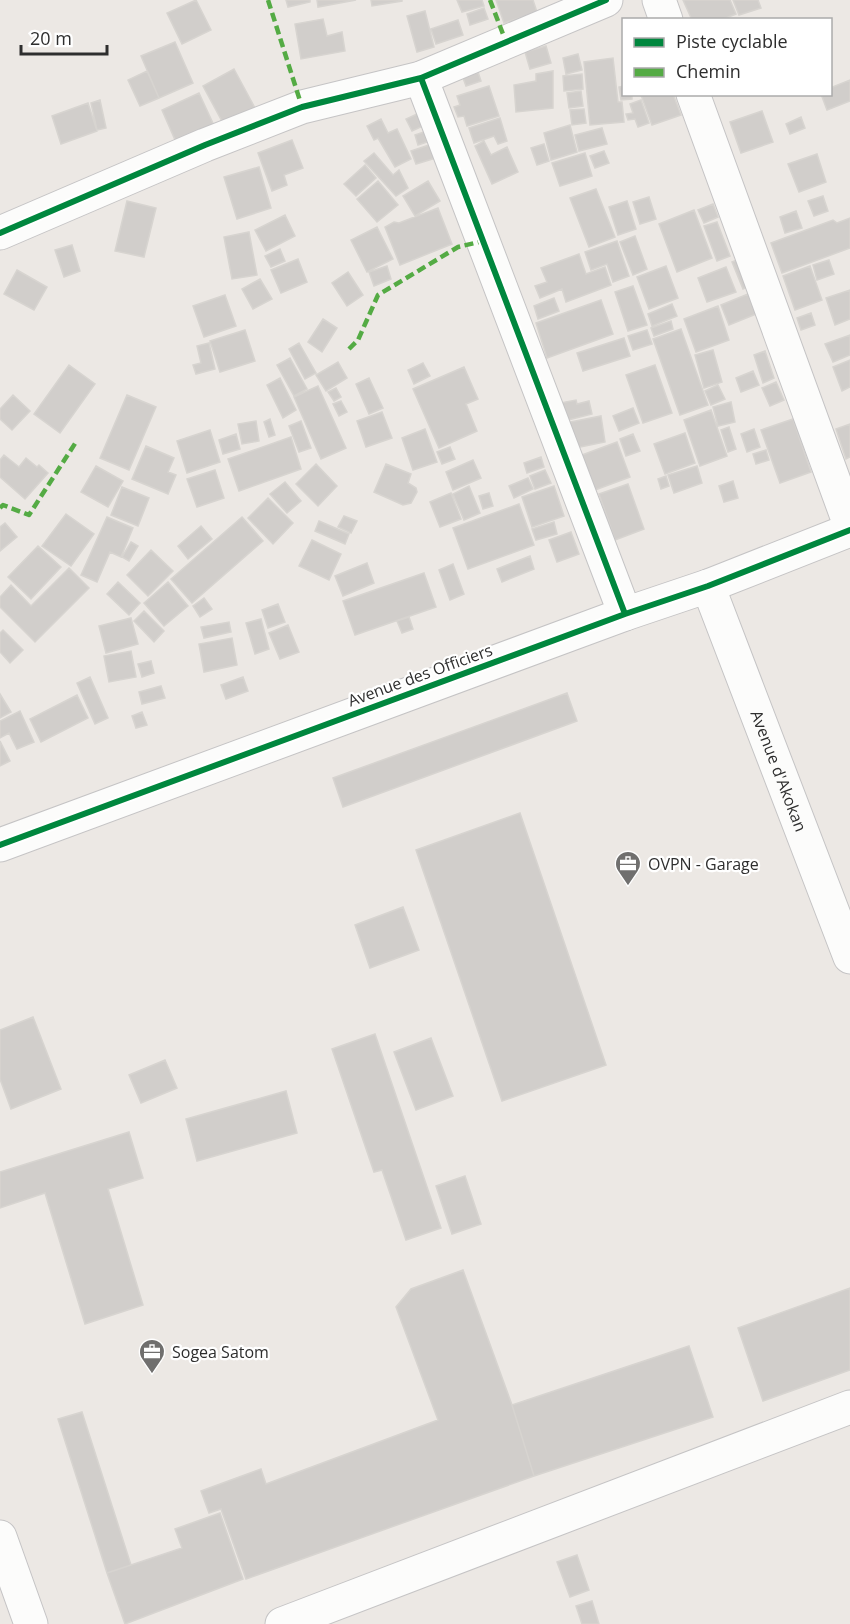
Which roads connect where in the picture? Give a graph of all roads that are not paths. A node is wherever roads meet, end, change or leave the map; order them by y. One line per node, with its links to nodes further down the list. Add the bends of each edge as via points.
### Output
1 (606, 0): 4 (street)
2 (659, 0): 3 (street)
3 (665, 18)
4 (421, 78): 6 (street, via 302,107); 10 (street)
5 (694, 96): 7 (street)
6 (0, 233)
7 (850, 525)
8 (850, 530): 9 (street, Avenue des Officiers)
9 (708, 586): 10 (street, Avenue des Officiers); 12 (street, Avenue d'Akokan)
10 (625, 614): 11 (street, Avenue des Officiers)
11 (0, 845)
12 (850, 957)
13 (850, 1407): 16 (street)
14 (0, 1537): 15 (street)
15 (31, 1624)
16 (282, 1624)

